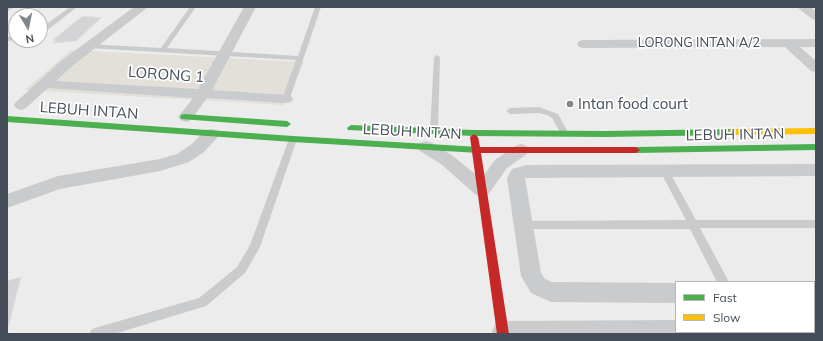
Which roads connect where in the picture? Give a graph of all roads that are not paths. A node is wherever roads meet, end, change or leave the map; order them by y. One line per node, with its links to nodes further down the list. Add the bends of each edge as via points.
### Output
1 (11, 7): 8 (lane)
2 (74, 7): 10 (lane)
3 (142, 7): 14 (street)
4 (193, 7): 15 (lane)
5 (250, 7): 16 (street)
6 (318, 7): 18 (lane)
7 (803, 7): 9 (street)
8 (7, 10)
9 (816, 17)
10 (48, 28)
11 (788, 43): 12 (street, LORONG INTAN A/2); 13 (street, LORONG INTAN A/2); 19 (street)
12 (816, 43)
13 (583, 44)
14 (88, 46): 15 (lane); 20 (street)
15 (163, 50): 16 (lane)
16 (225, 54): 18 (lane); 21 (street)
17 (437, 57): 32 (lane)
18 (301, 58): 22 (lane)
19 (816, 68)
20 (44, 84): 21 (street, LORONG 1); 23 (street)
21 (202, 94): 22 (street, LORONG 1); 27 (street)
22 (286, 99)
23 (17, 105): 24 (main road, LEBUH INTAN)
24 (35, 106)
25 (510, 111): 35 (lane, via 539,110 550,113 555,116)
26 (172, 116): 27 (main road)
27 (186, 117): 29 (main road)
28 (7, 119): 34 (main road, LEBUH INTAN)
29 (294, 124)
30 (341, 127): 32 (main road, LEBUH INTAN)
31 (816, 131): 36 (main road, LEBUH INTAN)
32 (434, 132): 33 (main road, LEBUH INTAN)
33 (474, 133): 35 (main road, LEBUH INTAN); 40 (main road)
34 (211, 134): 37 (main road, LEBUH INTAN); 46 (street, via 184,158 160,165 58,183)
35 (565, 134): 36 (main road, LEBUH INTAN)
36 (605, 134): 42 (main road, via 639,140)
37 (293, 139): 39 (main road, LEBUH INTAN); 54 (lane, via 255,247 241,270 202,302)
38 (816, 147): 42 (main road, LEBUH INTAN)
39 (426, 148): 40 (main road, LEBUH INTAN); 45 (street, via 447,160)
40 (477, 150): 41 (main road, LEBUH INTAN); 45 (main road)
41 (521, 150): 42 (main road, LEBUH INTAN); 45 (street, via 501,164)
42 (654, 150): 44 (street)
43 (816, 170): 44 (street)
44 (665, 171): 48 (street, via 518,173 516,178); 49 (lane)
45 (482, 190): 53 (main road)
46 (7, 201)
47 (816, 224): 49 (lane)
48 (523, 225): 49 (lane); 51 (street, via 532,276 538,286 551,292)
49 (693, 225): 50 (lane)
50 (722, 281)
51 (675, 293)
52 (675, 331): 53 (street)
53 (503, 333)
54 (95, 334)

